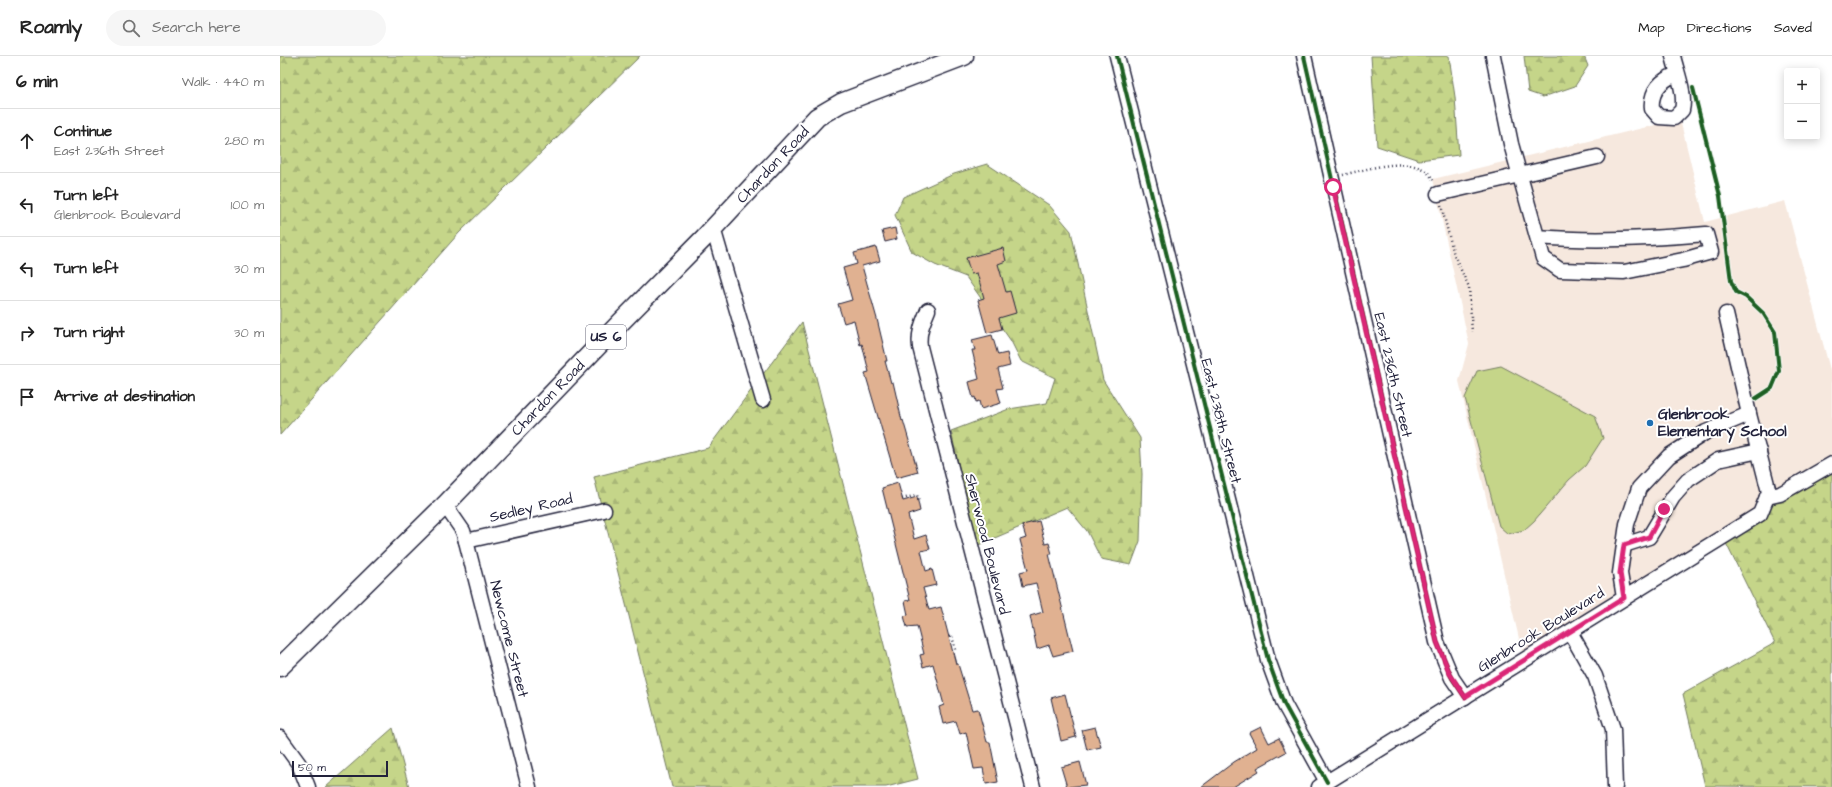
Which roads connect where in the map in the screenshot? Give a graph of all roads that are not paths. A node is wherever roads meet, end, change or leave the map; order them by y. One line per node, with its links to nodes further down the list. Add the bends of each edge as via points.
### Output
1 (964, 56): 10 (main road, Chardon Road / US 6, via 841,103 817,117)
2 (1117, 56): 28 (street, East 238th Street, via 1268,660 1284,704)
3 (1304, 56): 26 (street, East 236th Street, via 1437,642 1450,674)
4 (1493, 56): 8 (street)
5 (1673, 56): 6 (street)
6 (1677, 74)
7 (1597, 157): 8 (street)
8 (1520, 175): 9 (street); 11 (street)
9 (1438, 194)
10 (713, 228): 14 (street); 19 (main road, Chardon Road / US 6)
11 (1538, 237): 11 (street, via 1543,258 1560,270 1624,272 1711,252 1706,234 1646,239 1567,240)
12 (928, 310): 31 (street, Sherwood Boulevard, via 919,335 920,347)
13 (1726, 314): 15 (street)
14 (763, 400)
15 (1749, 414): 16 (street); 22 (street, via 1706,432 1669,456 1639,488 1627,524)
16 (1759, 451): 18 (street); 22 (street, via 1718,460 1688,480 1672,497 1649,537)
17 (1832, 464): 18 (street, via 1780,494)
18 (1768, 495): 23 (street, Glenbrook Boulevard, via 1760,514)
19 (445, 505): 21 (street, Newcome Street); 25 (main road, Chardon Road / US 6)
20 (604, 510): 21 (street, Sedley Road)
21 (466, 541): 30 (street, Newcome Street)
22 (1624, 545): 23 (street, via 1620,573)
23 (1624, 598): 24 (street, Glenbrook Boulevard)
24 (1570, 632): 26 (street, Glenbrook Boulevard); 32 (street, via 1595,676 1613,729)
25 (280, 668)
26 (1465, 697): 28 (street, Glenbrook Boulevard)
27 (280, 738): 29 (street, via 299,764)
28 (1323, 785)
29 (308, 787)
30 (529, 787)
31 (1033, 787)
32 (1615, 787)

